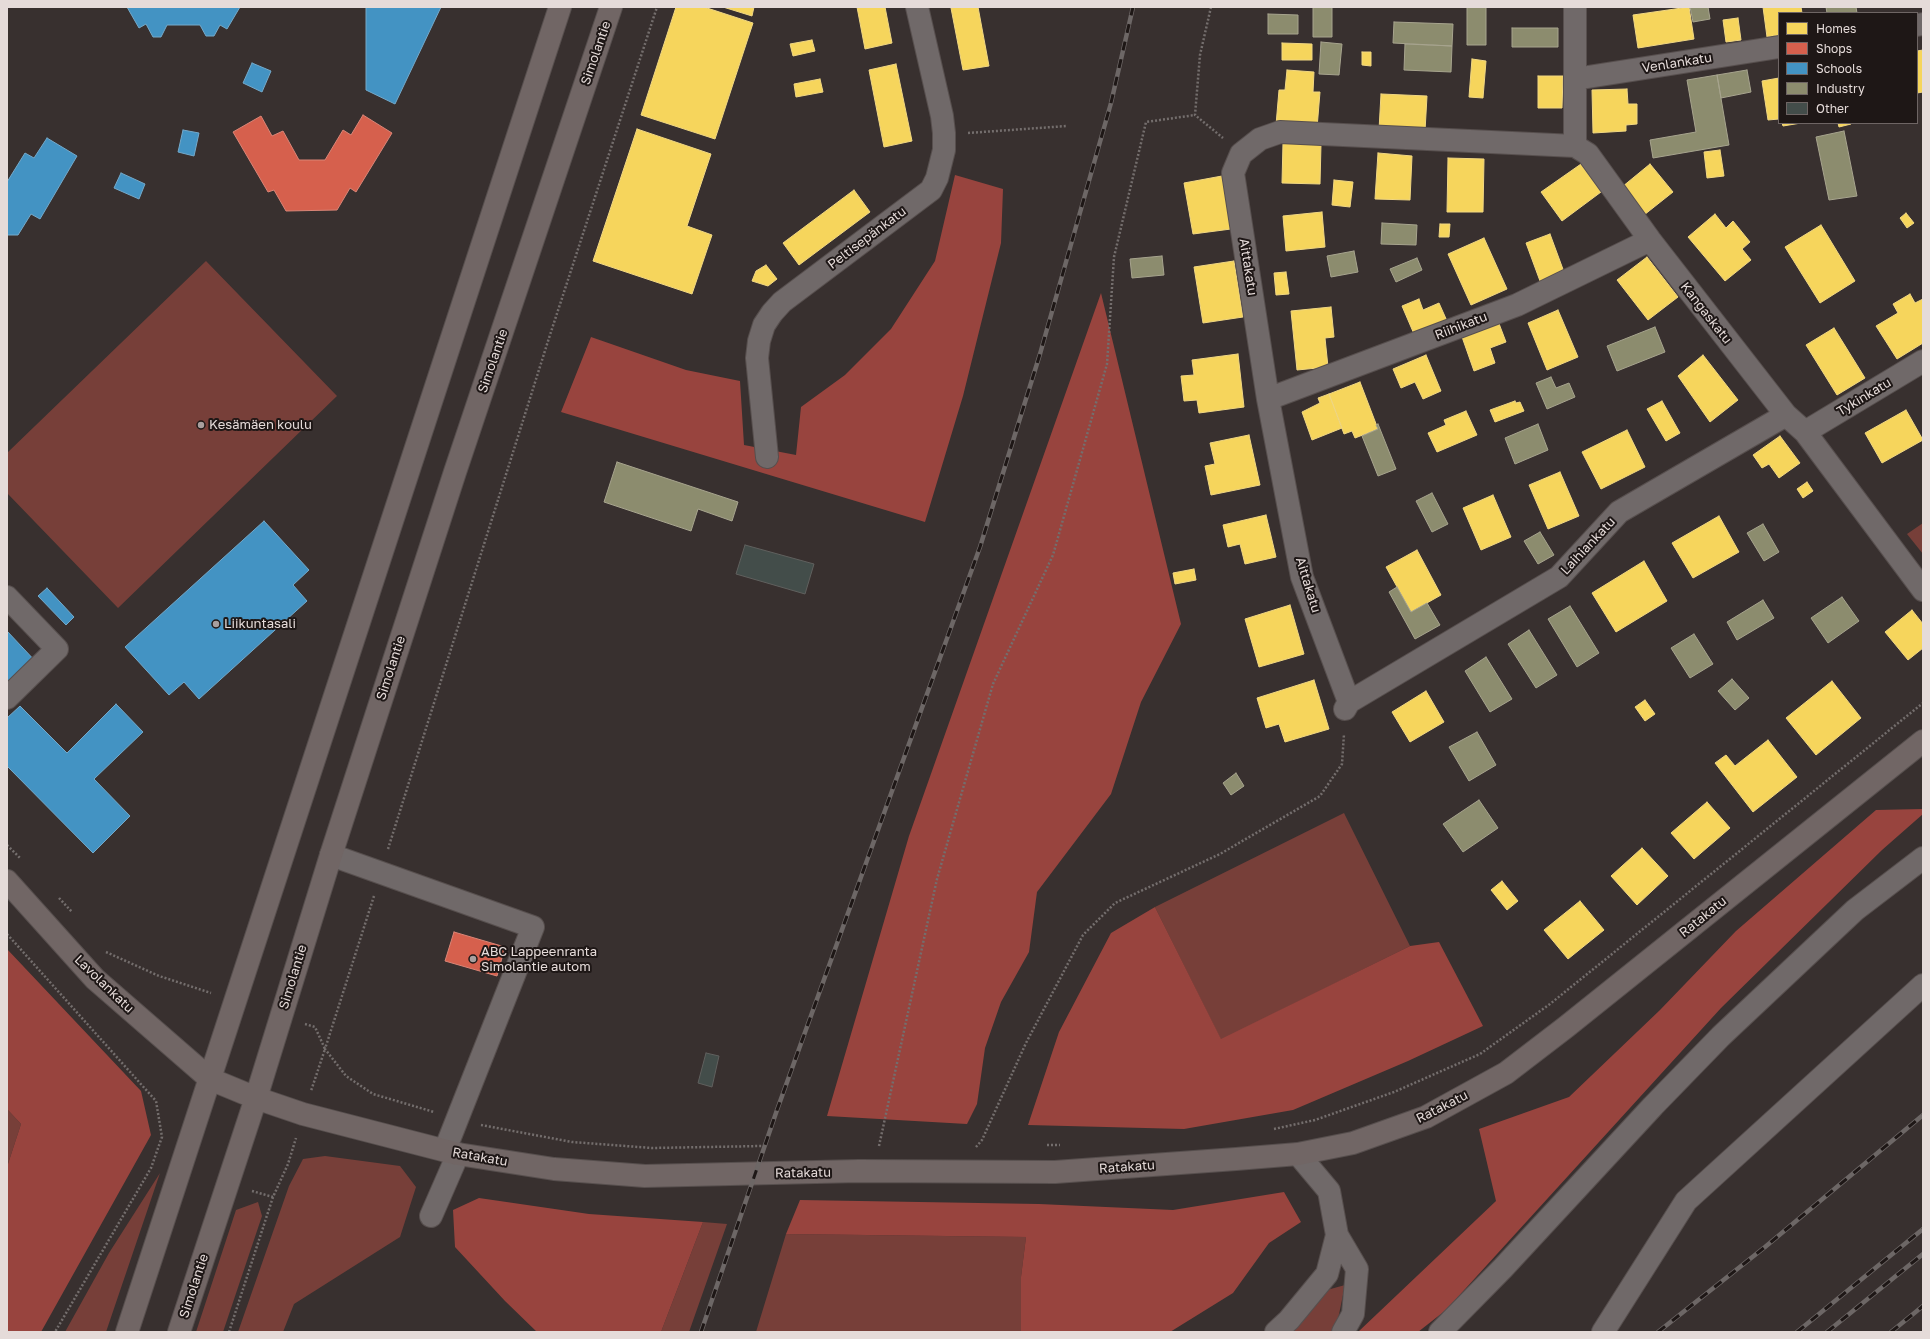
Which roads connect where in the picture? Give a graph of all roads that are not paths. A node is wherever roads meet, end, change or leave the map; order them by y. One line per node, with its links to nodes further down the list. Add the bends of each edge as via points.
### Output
1 (560, 7): 23 (main road)
2 (611, 7): 19 (main road, Simolantie, via 455,472)
3 (917, 7): 13 (street, Peltisepänkatu, via 944,127 944,150 937,178 931,190 782,302 764,325 759,341 758,358)
4 (1575, 7): 6 (street)
5 (1778, 47): 6 (street, Venlankatu)
6 (1575, 78): 7 (street)
7 (1575, 146): 8 (street, Kangaskatu, via 1588,154); 10 (street, Aittakatu, via 1280,132 1260,140 1241,154 1233,173)
8 (1650, 240): 10 (street, Riihikatu, via 1517,305); 11 (street, Kangaskatu)
9 (1923, 361): 12 (street, Tykinkatu)
10 (1268, 399): 17 (street, Aittakatu, via 1302,577)
11 (1786, 416): 12 (street, Kangaskatu); 17 (street, Laihiankatu, via 1619,512 1559,577)
12 (1804, 432): 14 (street, Kangaskatu)
13 (767, 457)
14 (1923, 590)
15 (7, 597): 16 (street, via 57,649)
16 (7, 698)
17 (1347, 706)
18 (1923, 741): 26 (main road, Ratakatu, via 1566,1027 1506,1072 1426,1117 1353,1143)
19 (331, 855): 24 (main road, Simolantie); 25 (street, via 533,927 458,1118)
20 (1923, 858): 33 (street, via 1855,910 1721,1036)
21 (7, 881): 23 (main road, Lavolankatu, via 95,979)
22 (1923, 985): 34 (street, via 1686,1201)
23 (210, 1079): 24 (main road, Ratakatu); 29 (main road)
24 (256, 1098): 25 (main road, Ratakatu, via 302,1114); 30 (main road, Simolantie)
25 (451, 1152): 26 (main road, Ratakatu, via 554,1169 645,1176 858,1171 1055,1172); 27 (street)
26 (1298, 1154): 28 (street, via 1329,1191)
27 (431, 1216)
28 (1337, 1235): 31 (street, via 1327,1274); 32 (street, via 1357,1269 1353,1314)
29 (128, 1332)
30 (179, 1332)
31 (1276, 1332)
32 (1343, 1332)
33 (1440, 1332)
34 (1603, 1332)

